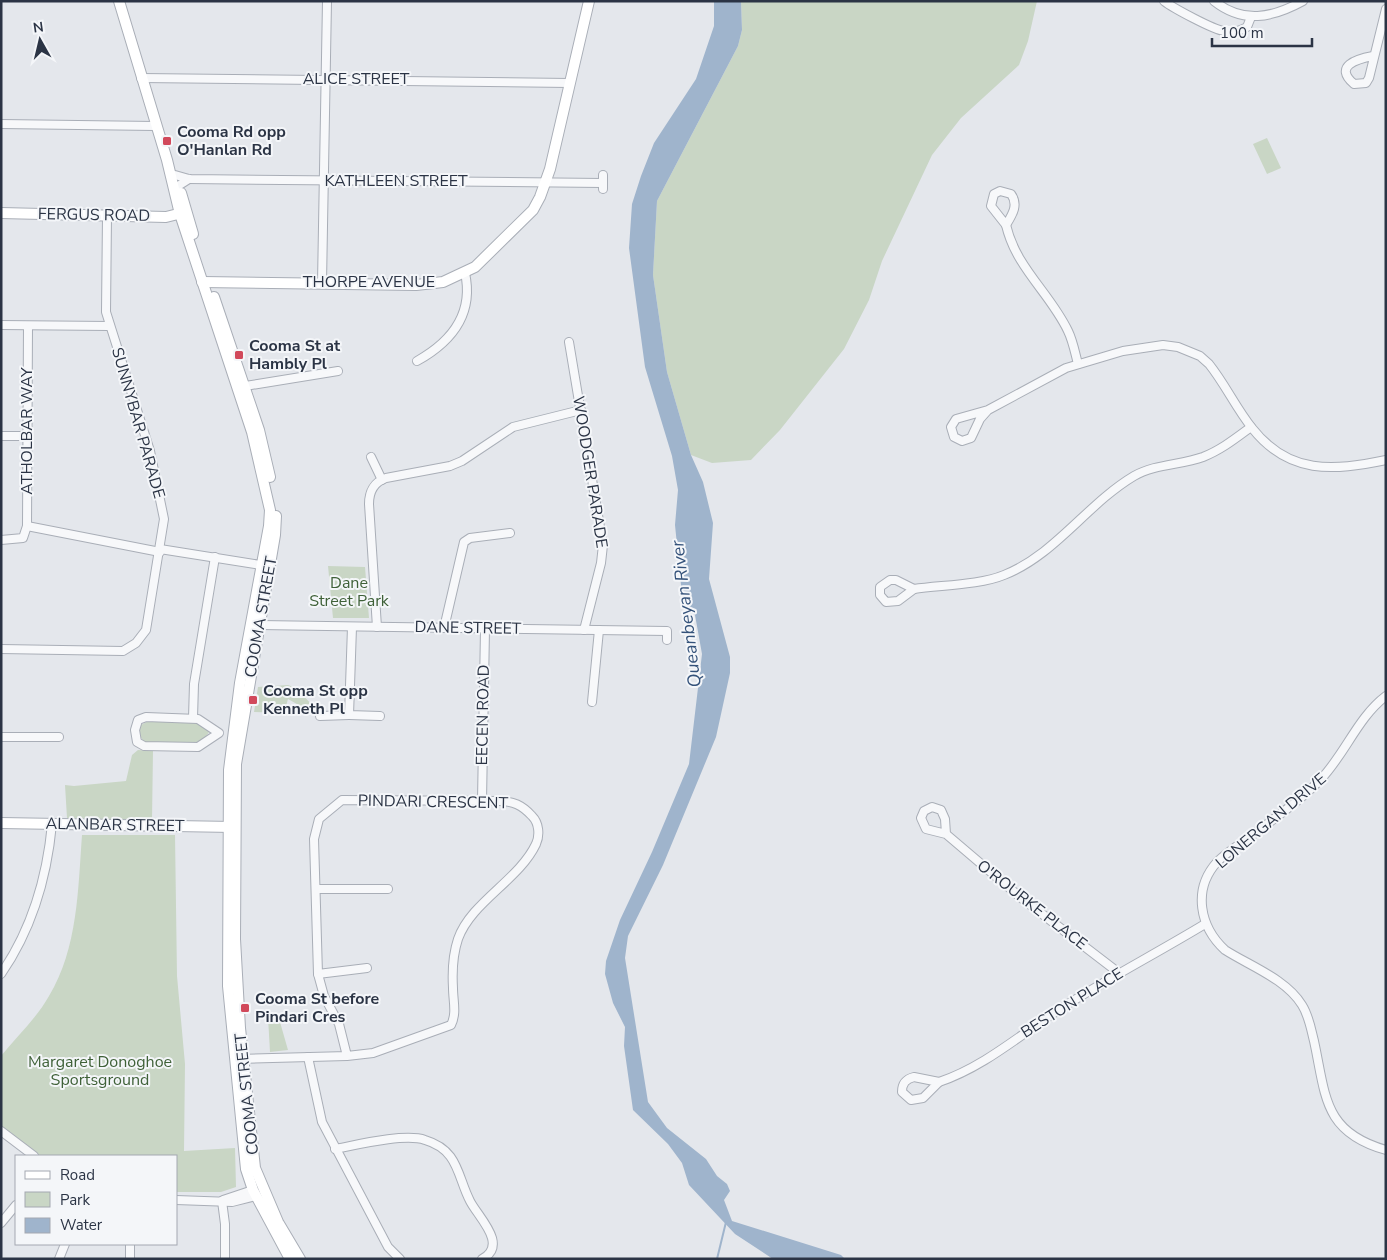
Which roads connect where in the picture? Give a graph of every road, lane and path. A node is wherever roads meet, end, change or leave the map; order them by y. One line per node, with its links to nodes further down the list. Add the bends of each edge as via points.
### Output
1 (118, 1): 10 (main road, COOMA STREET)
2 (327, 1): 11 (street)
3 (589, 1): 12 (main road, THORPE AVENUE)
4 (1164, 1): 8 (street, via 1222,31 1241,30 1247,27)
5 (1214, 1): 8 (street, via 1236,14)
6 (1303, 1): 8 (street, via 1277,13)
7 (1386, 9): 9 (street)
8 (1251, 17)
9 (1373, 56)
10 (141, 78): 11 (street, ALICE STREET); 14 (main road, COOMA STREET)
11 (325, 79): 12 (street, ALICE STREET); 18 (street)
12 (570, 82): 19 (main road, THORPE AVENUE)
13 (1, 124): 14 (street)
14 (155, 126): 15 (main road, COOMA STREET)
15 (166, 160): 16 (main road, COOMA STREET); 23 (main road, COOMA STREET)
16 (175, 176): 17 (street, KATHLEEN STREET); 21 (main road, COOMA STREET)
17 (189, 179): 18 (street, KATHLEEN STREET); 21 (street)
18 (324, 180): 19 (street, KATHLEEN STREET); 28 (street)
19 (546, 182): 20 (street, KATHLEEN STREET); 26 (main road, THORPE AVENUE, via 533,210 484,260)
20 (603, 182)
21 (178, 186): 23 (main road, COOMA STREET)
22 (1, 213): 24 (main road, FERGUS ROAD)
23 (183, 213): 24 (main road, FERGUS ROAD, via 166,217); 27 (main road, COOMA STREET)
24 (107, 216): 31 (street, SUNNYBAR PARADE, via 106,312)
25 (1006, 225): 34 (street, via 1010,244 1068,331)
26 (465, 273): 28 (main road, THORPE AVENUE, via 430,284); 33 (street, via 468,296 461,318 445,342)
27 (205, 282): 28 (main road, THORPE AVENUE); 36 (main road, COOMA STREET)
28 (322, 283)
29 (1, 325): 30 (street)
30 (28, 326): 31 (street); 43 (street, ATHOLBAR WAY)
31 (109, 326): 50 (street, SUNNYBAR PARADE, via 150,451 160,495 164,519)
32 (569, 342): 37 (street, WOODGER PARADE)
33 (417, 361)
34 (1078, 364): 38 (street); 40 (street, via 1150,346 1178,347 1200,356 1209,364)
35 (338, 371): 36 (street)
36 (241, 386): 52 (main road, COOMA STREET, via 259,430 275,506 276,525)
37 (581, 410): 46 (street, via 514,427 450,466); 60 (street, WOODGER PARADE, via 603,545)
38 (988, 410): 39 (street); 41 (street)
39 (965, 417): 41 (street, via 972,421); 41 (street, via 953,423 954,438 968,441)
40 (1251, 426): 45 (street, via 1279,453 1310,466 1339,468); 54 (street, via 1222,448 1203,457 1148,469 1134,476 1064,535 1024,565 1003,576)
41 (976, 431)
42 (1, 436): 43 (street)
43 (26, 436): 47 (street, ATHOLBAR WAY)
44 (371, 457): 46 (street)
45 (1386, 460)
46 (382, 480): 57 (street, via 372,489 369,498)
47 (27, 526): 49 (street, ATHOLBAR WAY, via 25,537); 50 (street)
48 (510, 533): 58 (street, via 470,538 464,542)
49 (1, 540)
50 (160, 551): 51 (street); 63 (street, SUNNYBAR PARADE, via 146,630 136,643 122,651)
51 (215, 557): 52 (street); 70 (street, via 194,684)
52 (266, 566): 53 (main road, COOMA STREET); 55 (main road, COOMA STREET)
53 (258, 584): 55 (main road); 64 (main road, COOMA STREET)
54 (914, 589)
55 (260, 625): 56 (street, DANE STREET); 64 (main road, via 252,632); 72 (main road, COOMA STREET)
56 (352, 627): 57 (street, DANE STREET); 67 (street)
57 (377, 627): 58 (street, DANE STREET)
58 (444, 628): 59 (street, DANE STREET)
59 (484, 629): 60 (street, DANE STREET); 75 (street, EECEN ROAD)
60 (584, 630): 61 (street, DANE STREET)
61 (599, 630): 62 (street, DANE STREET, via 667,631); 66 (street)
62 (667, 640)
63 (1, 649)
64 (244, 661): 72 (main road, COOMA STREET)
65 (1386, 696): 82 (street, LONERGAN DRIVE, via 1370,711 1330,770 1314,787 1217,863 1204,887)
66 (592, 702)
67 (349, 715): 68 (street); 69 (street)
68 (320, 716)
69 (380, 716)
70 (193, 718): 71 (street); 71 (street, via 142,718 136,725 136,740 140,745 149,747 192,747 202,746)
71 (219, 733): 72 (street)
72 (237, 736): 78 (main road, COOMA STREET, via 228,770)
73 (1, 737): 74 (street)
74 (59, 738)
75 (482, 801): 80 (street, PINDARI CRESCENT, via 342,800 324,812 315,826); 87 (street, PINDARI CRESCENT, via 509,801 523,806 535,819 539,831 536,844 472,916 459,937 452,967 455,1007 451,1025 373,1053)
76 (1, 823): 77 (main road, ALANBAR STREET)
77 (52, 824): 78 (main road, ALANBAR STREET); 85 (street, via 47,864 35,907 24,935)
78 (232, 827): 89 (main road, COOMA STREET, via 226,934 228,986)
79 (946, 834): 84 (street, O'ROURKE PLACE, via 1020,897)
80 (317, 889): 81 (street); 86 (street, PINDARI CRESCENT)
81 (388, 889)
82 (1205, 924): 84 (street, BESTON PLACE); 93 (street, LONERGAN DRIVE, via 1225,950 1276,980 1296,996 1308,1017 1329,1107 1334,1116 1357,1139)
83 (367, 968): 86 (street)
84 (1119, 973): 90 (street, BESTON PLACE, via 980,1064)
85 (1, 974)
86 (318, 974): 87 (street, PINDARI CRESCENT, via 324,996 339,1024)
87 (347, 1056): 88 (street, PINDARI CRESCENT)
88 (308, 1057): 89 (street, PINDARI CRESCENT); 92 (street, via 322,1122)
89 (239, 1059): 95 (main road, COOMA STREET, via 246,1169)
90 (939, 1082): 90 (street, BESTON PLACE, via 918,1100 911,1100 902,1092 904,1083 914,1077)
91 (1, 1131): 94 (street)
92 (334, 1149): 107 (street, via 388,1247); 108 (street, via 424,1139 447,1152 461,1175 470,1201 492,1233 489,1253)
93 (1386, 1150)
94 (33, 1155)
95 (257, 1192): 97 (street); 105 (main road, COOMA STREET); 106 (main road, COOMA STREET)
96 (178, 1200): 97 (street)
97 (222, 1201): 104 (street, via 226,1228)
98 (15, 1207): 99 (street)
99 (1, 1224)
100 (65, 1245): 102 (street)
101 (130, 1245): 103 (street)
102 (58, 1259)
103 (130, 1259)
104 (225, 1259)
105 (290, 1259)
106 (300, 1259)
107 (400, 1259)
108 (482, 1259)

